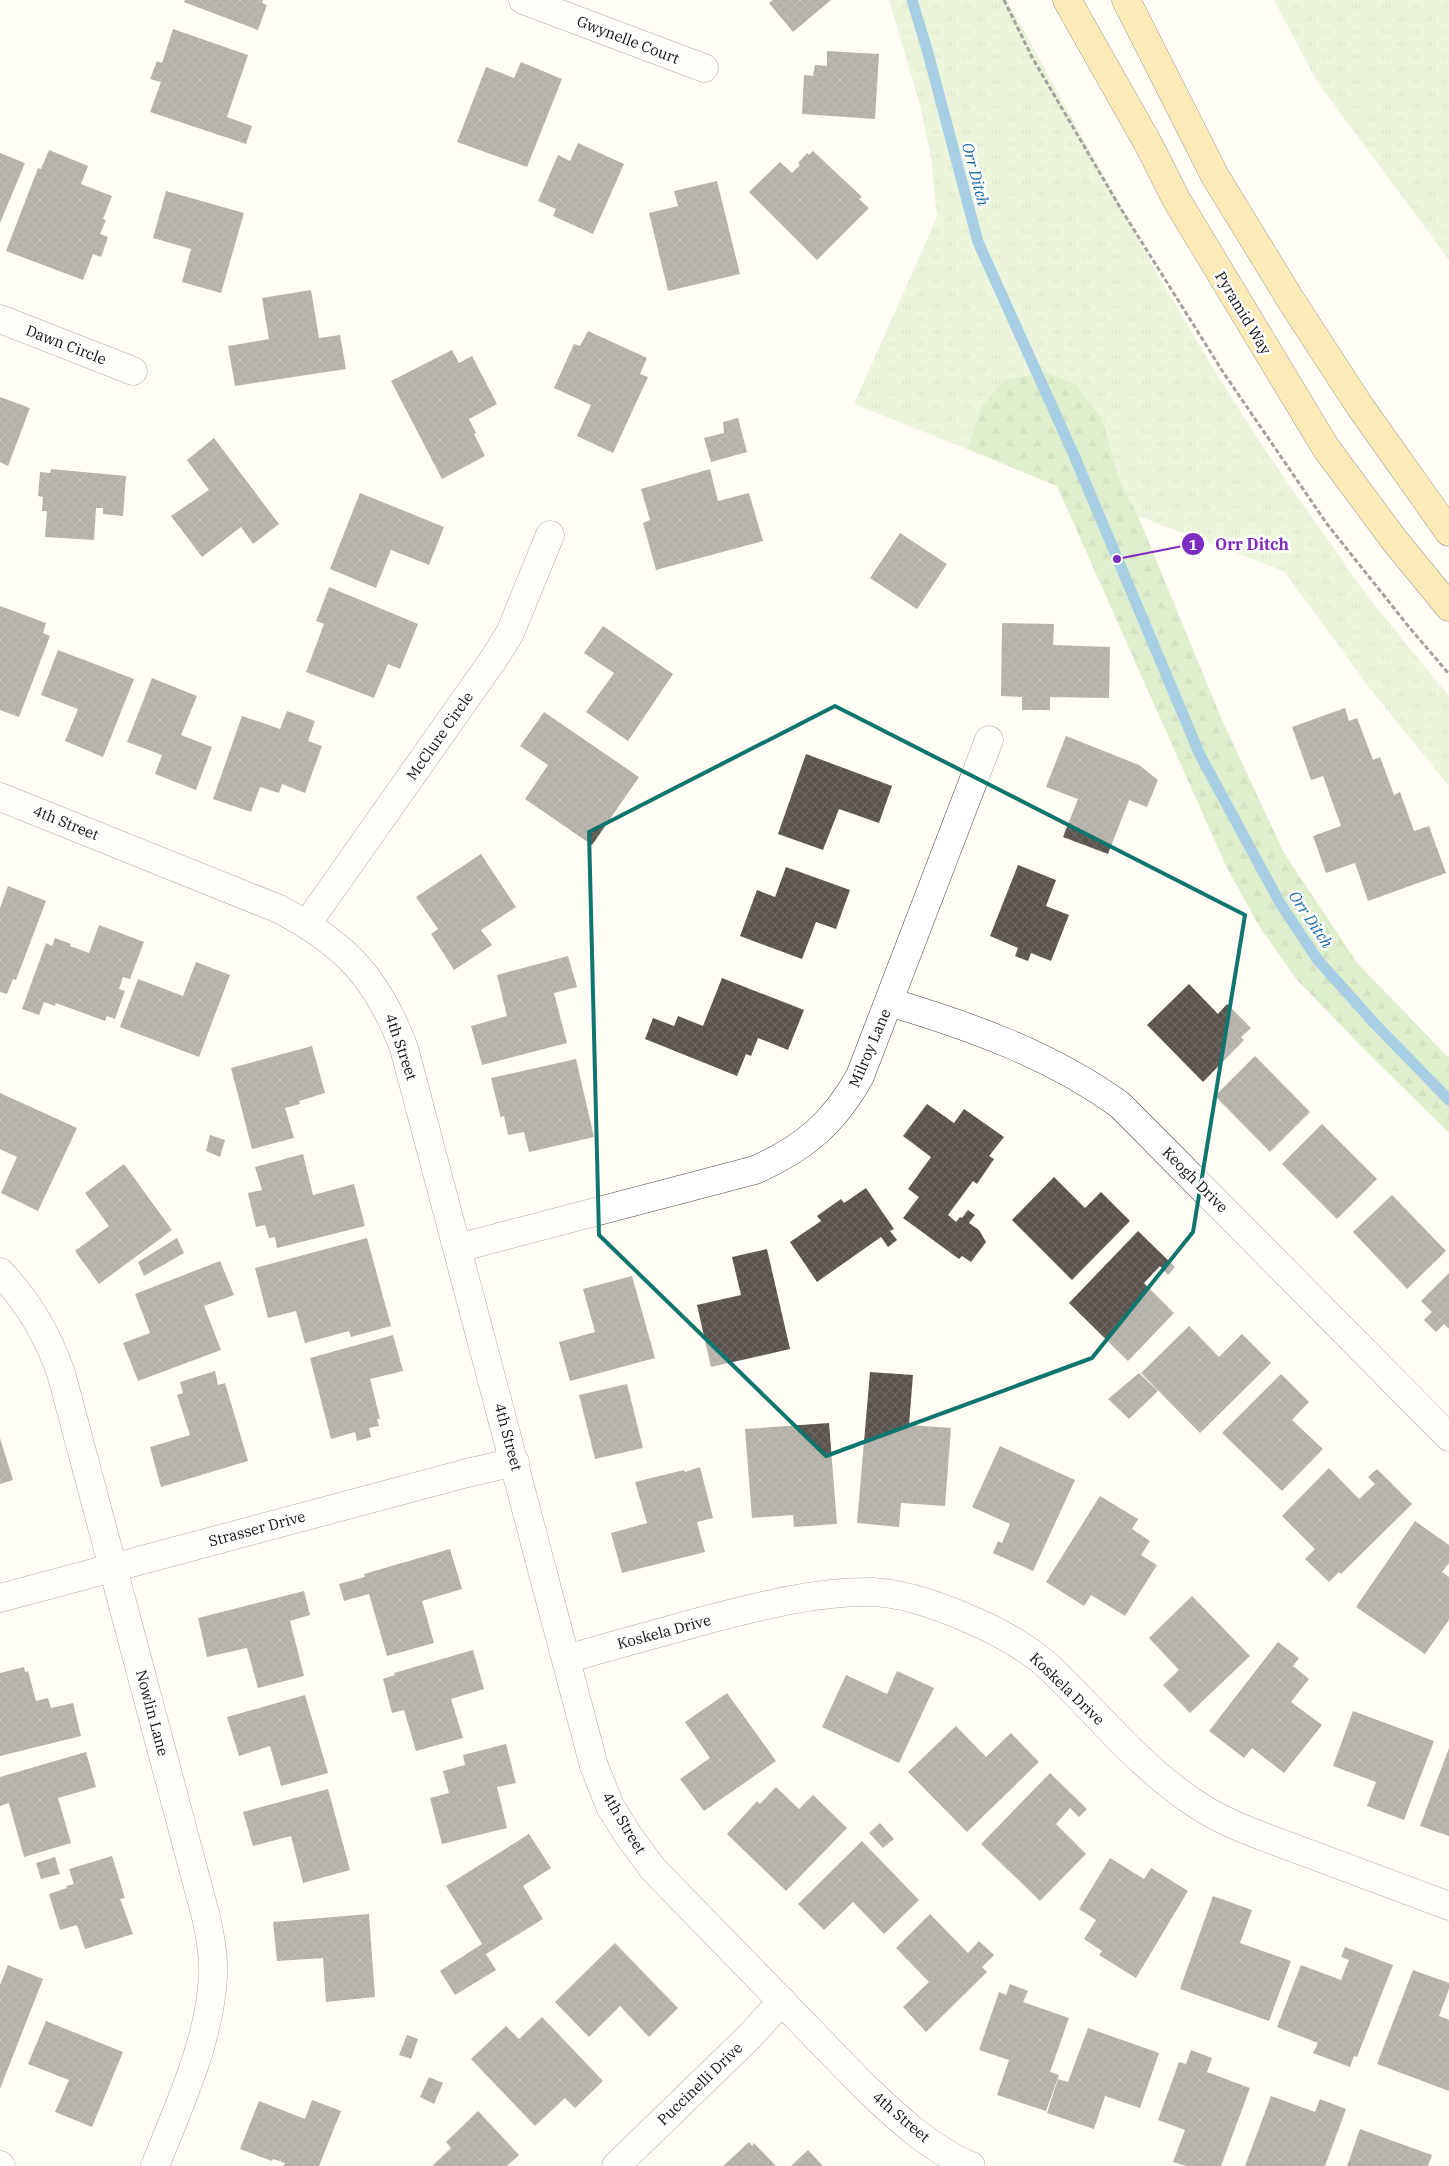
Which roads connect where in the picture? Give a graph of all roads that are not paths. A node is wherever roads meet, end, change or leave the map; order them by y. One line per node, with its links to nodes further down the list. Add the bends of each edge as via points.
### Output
1 (523, 0): 4 (street, Gwynelle Court)
2 (1067, 0): 9 (main road, Pyramid Way, via 1176,199 1326,448)
3 (1126, 0): 7 (main road, via 1215,176 1359,405)
4 (704, 68)
5 (0, 319): 6 (street, Dawn Circle)
6 (133, 371)
7 (1449, 532)
8 (550, 534): 12 (street, McClure Circle, via 510,633 494,660)
9 (1449, 607)
10 (989, 740): 13 (street, Milroy Lane)
11 (0, 796): 12 (street, 4th Street, via 280,910)
12 (307, 924): 14 (street, 4th Street, via 349,957 372,983 391,1014 404,1048)
13 (889, 1002): 14 (street, Milroy Lane, via 848,1099 808,1141 782,1158 755,1170); 16 (street, Keogh Drive, via 932,1014 1020,1048 1059,1066 1120,1105)
14 (458, 1248): 17 (street, 4th Street)
15 (0, 1272): 18 (street, Nowlin Lane, via 36,1316 51,1344)
16 (1449, 1437)
17 (515, 1462): 18 (street, Strasser Drive); 20 (street, 4th Street)
18 (114, 1567): 19 (street, Strasser Drive); 23 (street, Nowlin Lane, via 212,1946 213,1974 203,2034)
19 (0, 1598)
20 (567, 1659): 21 (street, Koskela Drive, via 755,1608 838,1592 874,1592 913,1600 952,1612 1026,1649 1139,1759 1199,1807 1259,1835); 22 (street, 4th Street, via 594,1766 610,1806 628,1835 653,1868)
21 (1449, 1906)
22 (782, 2001): 24 (street, Puccinelli Drive); 25 (street, 4th Street, via 899,2119 932,2144)
23 (155, 2166)
24 (616, 2166)
25 (971, 2166)

